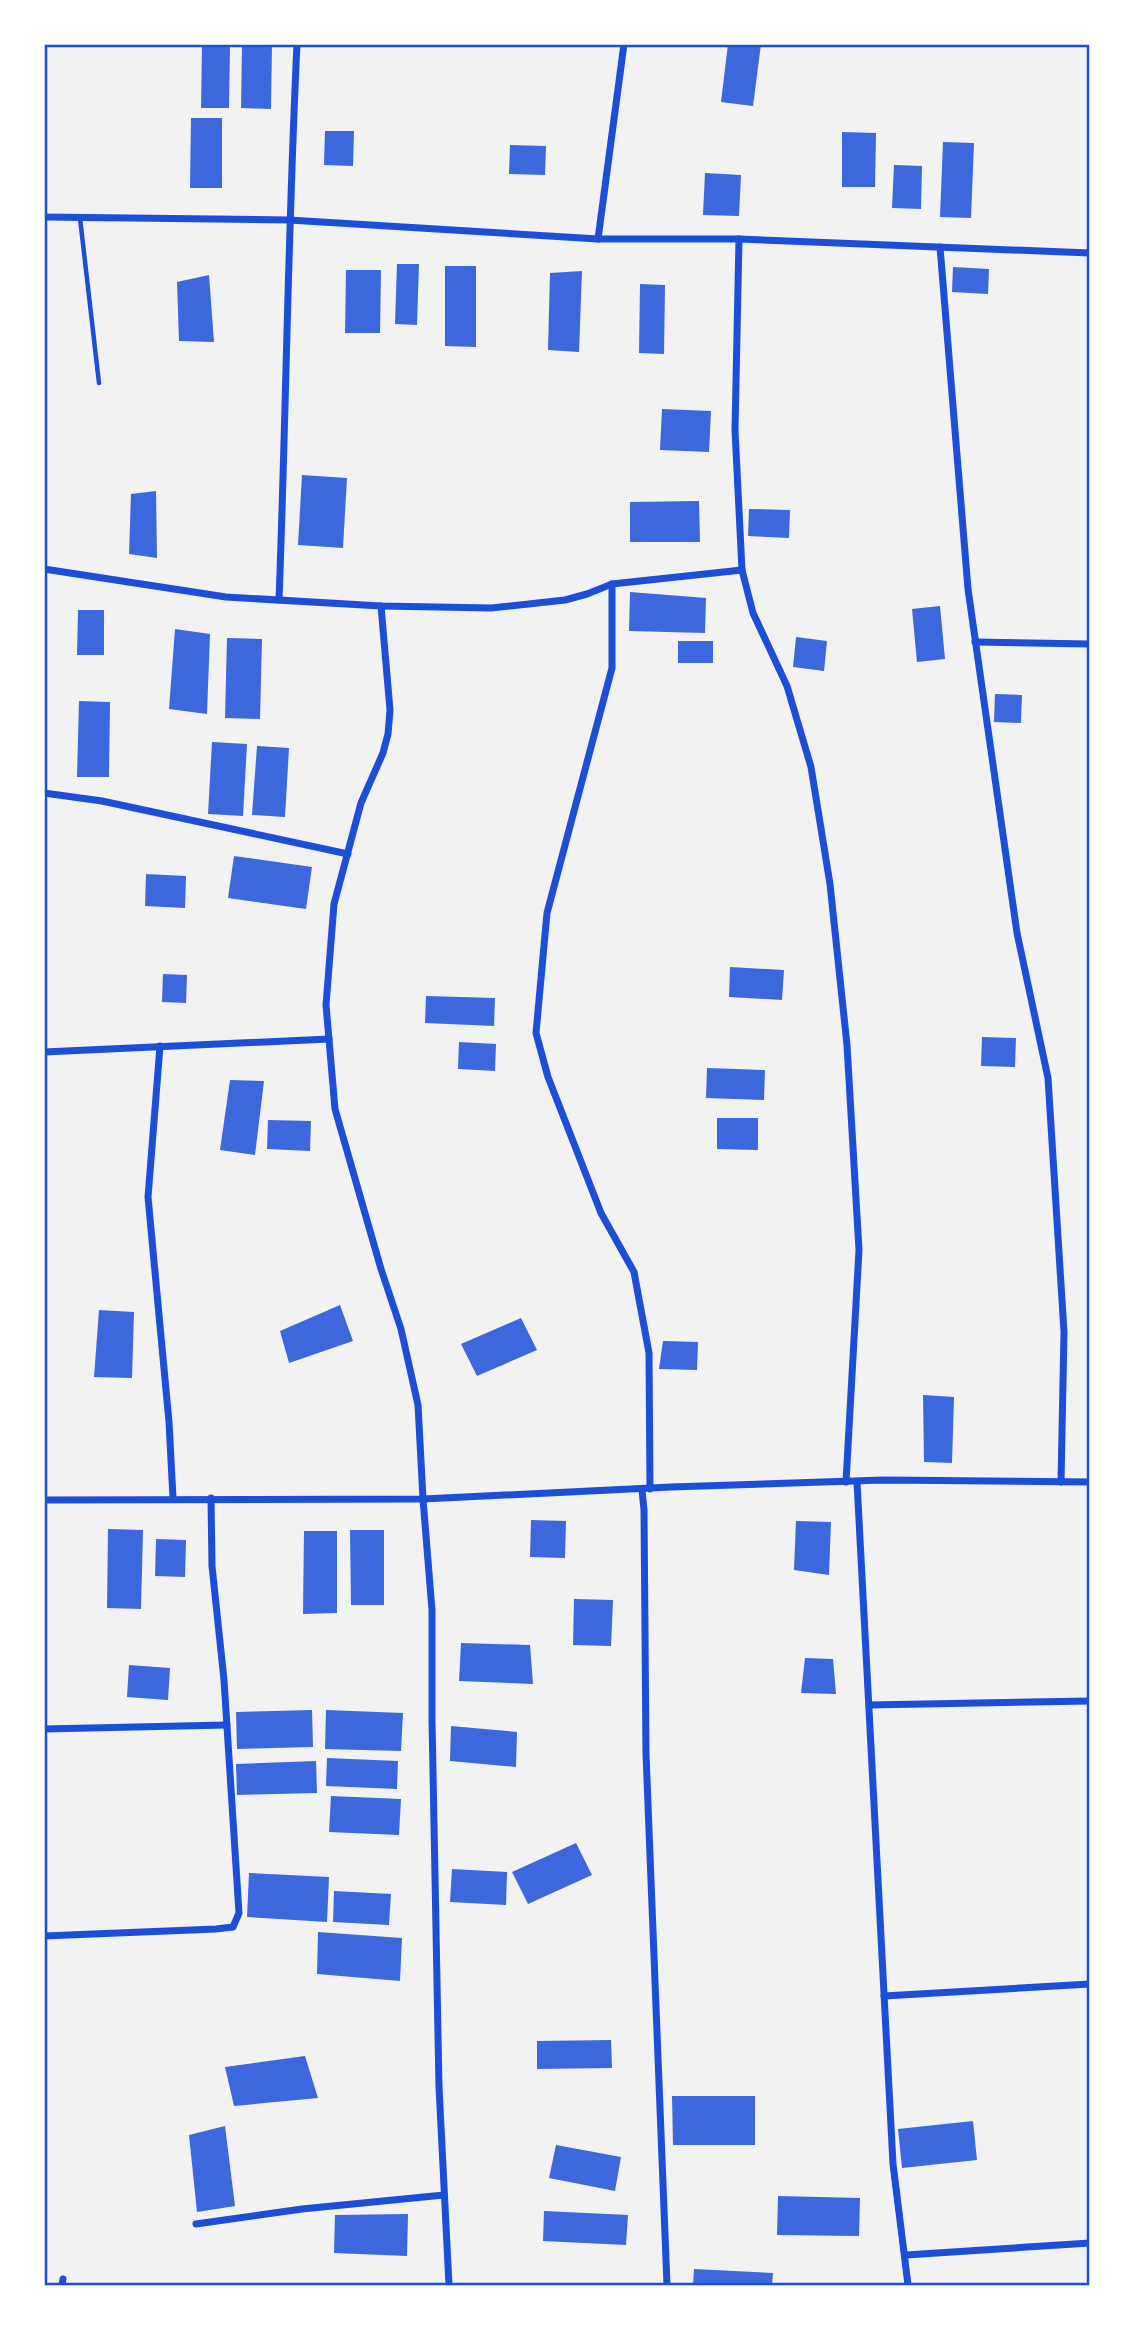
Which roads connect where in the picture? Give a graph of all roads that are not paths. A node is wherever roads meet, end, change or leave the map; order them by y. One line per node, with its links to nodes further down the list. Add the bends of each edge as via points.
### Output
1 (297, 44): 5 (street)
2 (624, 44): 6 (street)
3 (44, 217): 4 (street)
4 (80, 218): 5 (street); 10 (lane)
5 (289, 220): 6 (street); 14 (street)
6 (598, 239): 7 (street)
7 (739, 239): 8 (street); 12 (street, via 735,430)
8 (940, 247): 9 (street); 16 (street)
9 (1090, 253)
10 (99, 383)
11 (44, 569): 14 (street, via 226,597)
12 (742, 570): 13 (street); 23 (street, via 753,613 788,685 811,767 831,897 847,1045 859,1250)
13 (612, 584): 15 (street, via 565,600 503,606); 27 (street, via 611,668 547,913 536,1033 548,1077 601,1213 634,1272 649,1353)
14 (279, 600): 15 (street)
15 (381, 606): 19 (street, via 388,734 361,803)
16 (975, 642): 17 (street); 25 (street, via 1017,933 1048,1078 1064,1332)
17 (1090, 643)
18 (44, 793): 19 (street, via 102,801)
19 (348, 854): 20 (street, via 334,904 326,1005)
20 (329, 1039): 21 (street); 30 (street, via 335,1109 401,1329 418,1405)
21 (160, 1046): 22 (street); 29 (street, via 148,1197)
22 (44, 1052)
23 (846, 1482): 24 (street); 27 (street)
24 (857, 1482): 25 (street); 33 (street)
25 (1061, 1482): 26 (street)
26 (1090, 1482)
27 (646, 1489): 30 (street); 44 (street, via 646,1754)
28 (211, 1498): 29 (street); 30 (street); 34 (street, via 212,1566)
29 (173, 1499): 31 (street)
30 (423, 1499): 39 (street, via 432,1610)
31 (44, 1500)
32 (1090, 1701): 33 (street)
33 (869, 1705): 38 (street)
34 (227, 1725): 35 (street); 36 (street, via 239,1913 233,1927)
35 (44, 1729)
36 (44, 1936)
37 (1090, 1984): 38 (street)
38 (884, 1996): 42 (street, via 893,2164)
39 (444, 2195): 40 (street); 43 (street)
40 (196, 2224)
41 (1090, 2243): 42 (street)
42 (906, 2255): 45 (street)
43 (449, 2285)
44 (667, 2285)
45 (908, 2285)

